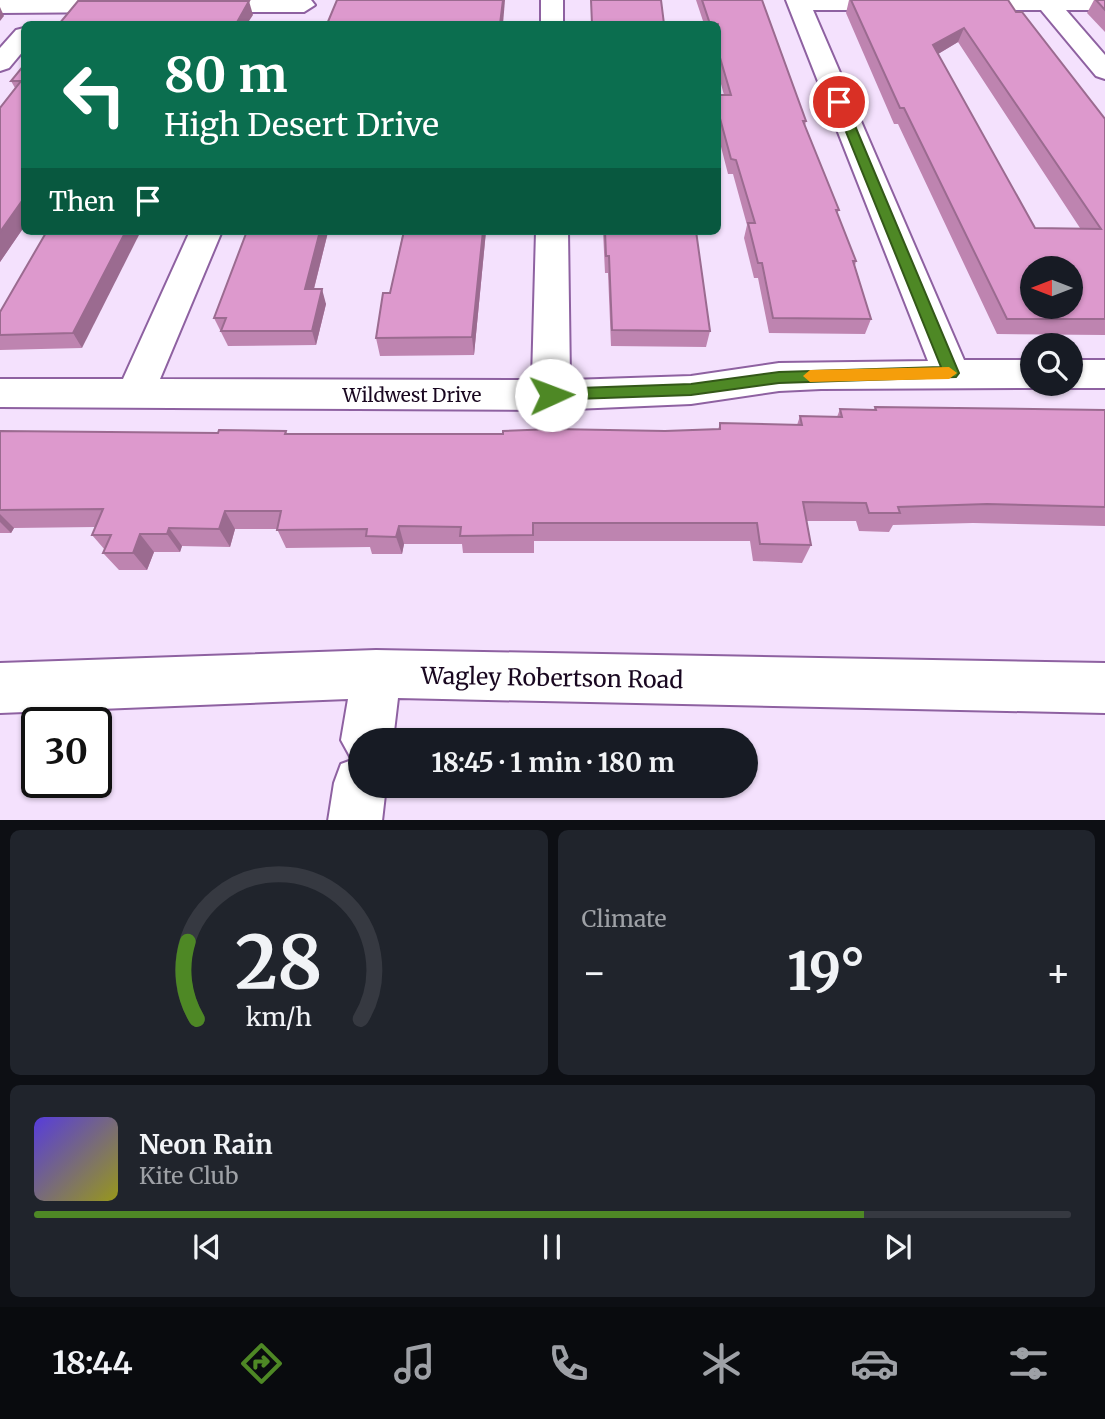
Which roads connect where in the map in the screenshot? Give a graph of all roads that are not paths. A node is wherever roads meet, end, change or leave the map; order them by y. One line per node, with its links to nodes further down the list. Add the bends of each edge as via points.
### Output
1 (552, 0): 11 (street)
2 (798, 2): 3 (street); 17 (street)
3 (1046, 2): 5 (street); 14 (street)
4 (53, 3): 6 (street); 8 (street); 10 (street)
5 (1105, 4)
6 (144, 5)
7 (170, 5): 9 (street)
8 (0, 6)
9 (302, 10)
10 (37, 21)
11 (552, 21)
12 (21, 38): 13 (street)
13 (0, 63)
14 (1105, 71)
15 (204, 235): 22 (street)
16 (552, 235): 23 (street)
17 (951, 373): 18 (street, Wildwest Drive); 23 (street, Wildwest Drive, via 779,377 691,390)
18 (1020, 374)
19 (1083, 374): 20 (street)
20 (1105, 374)
21 (0, 393): 22 (street, Wildwest Drive)
22 (135, 394): 23 (street, Wildwest Drive)
23 (551, 395)
24 (376, 674): 25 (street, Wagley Robertson Road); 26 (street, Wagley Robertson Road); 27 (street)
25 (0, 688)
26 (1105, 688)
27 (369, 728)
28 (358, 798): 29 (street)
29 (355, 820)

